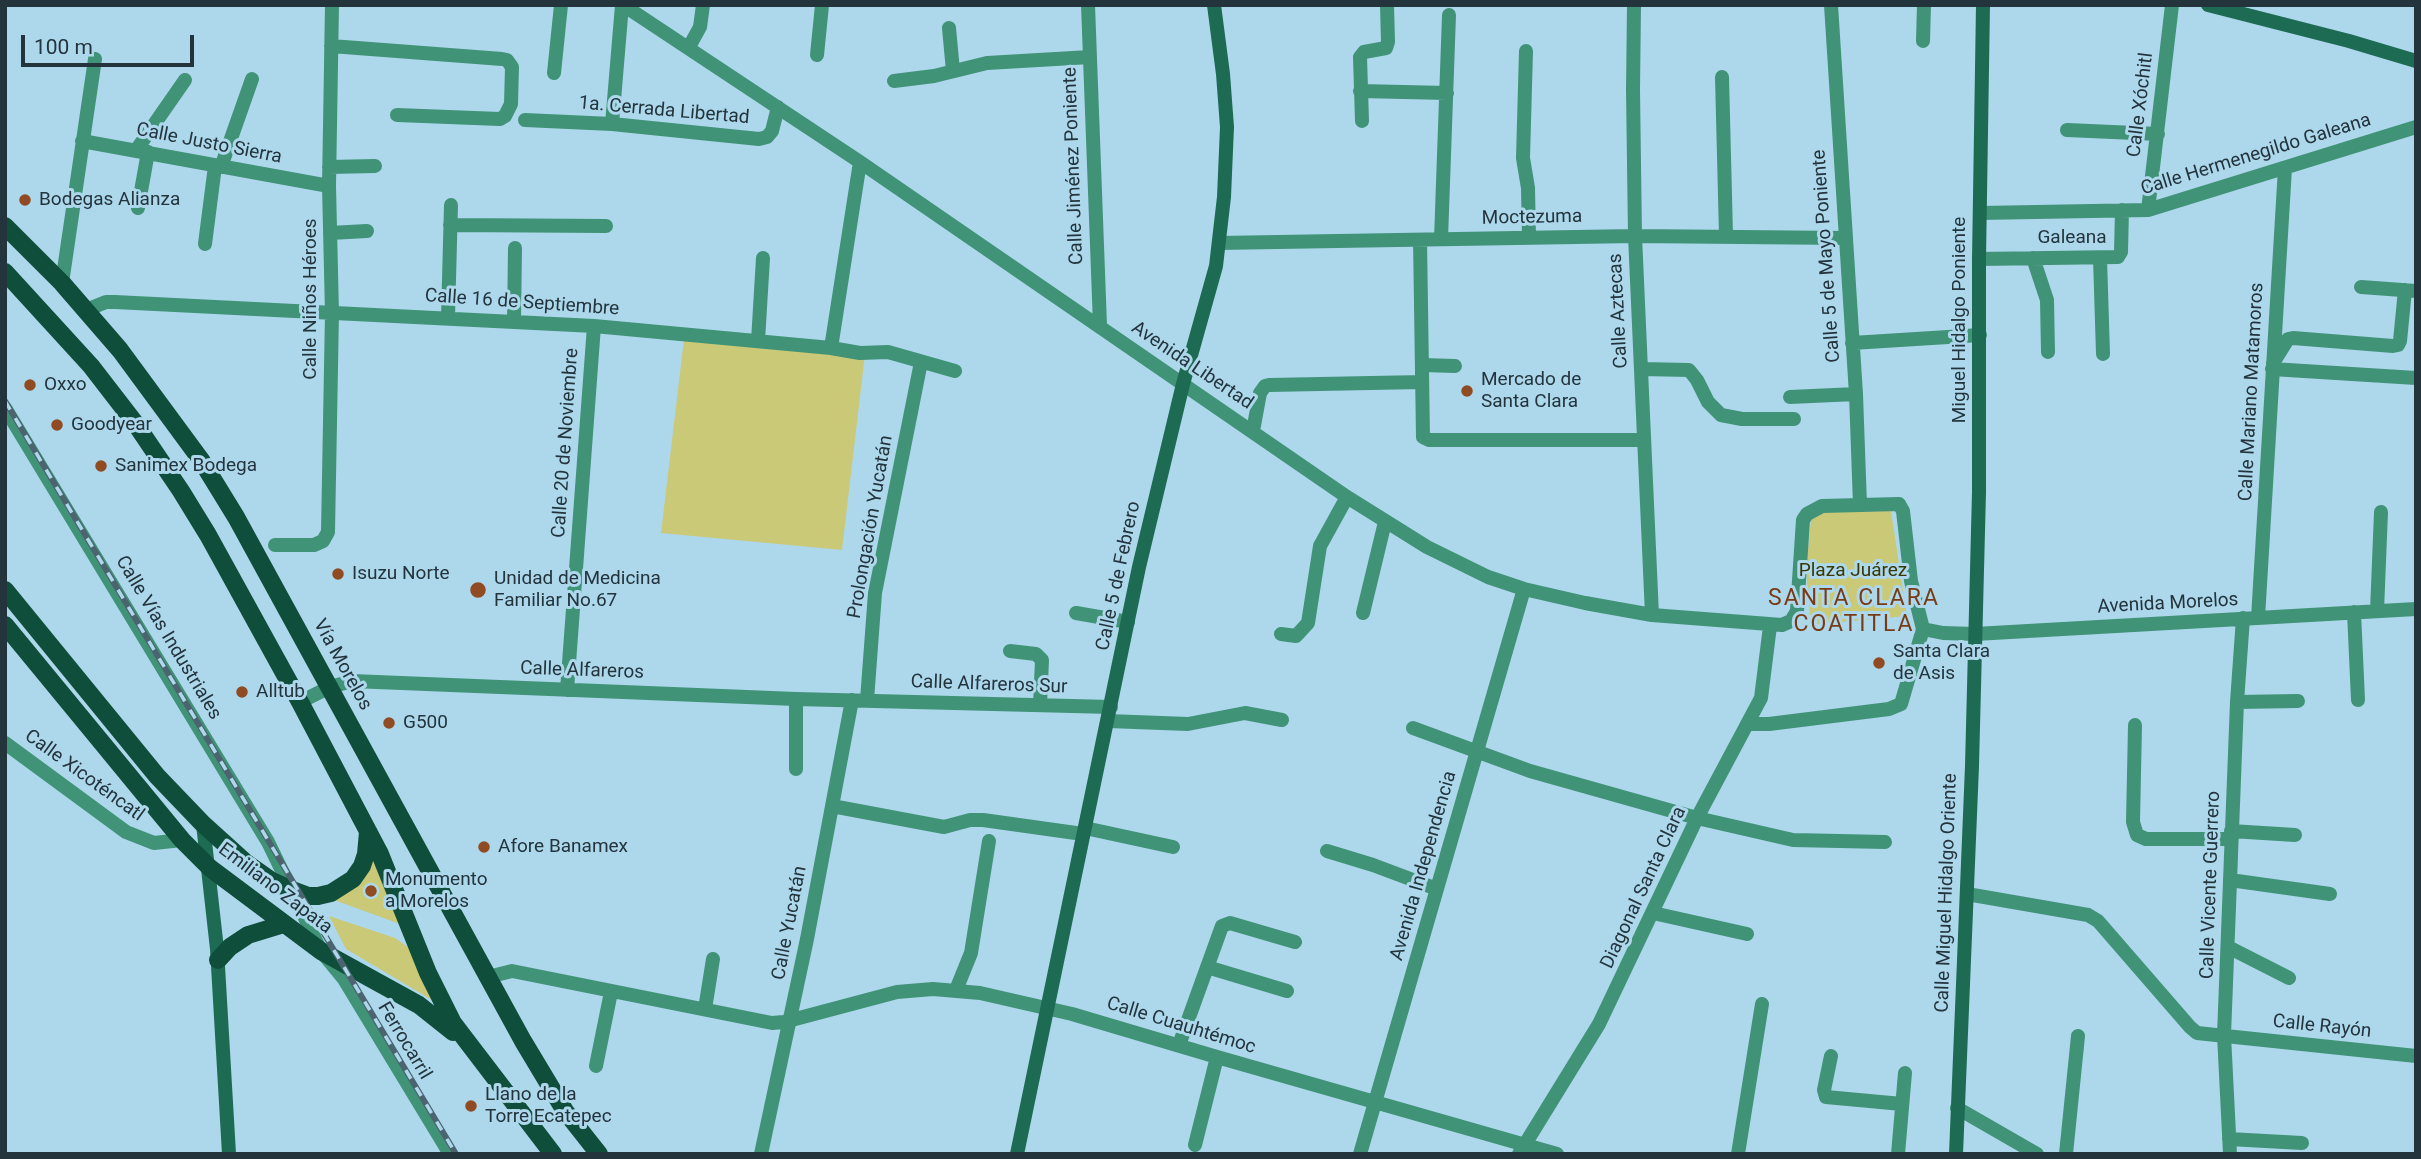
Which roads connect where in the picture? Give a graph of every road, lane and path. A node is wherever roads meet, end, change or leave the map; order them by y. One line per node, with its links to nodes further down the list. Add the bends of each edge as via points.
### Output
1 (331, 5): 18 (street, Calle Niños Héroes)
2 (561, 5): 26 (street)
3 (622, 5): 19 (street, Avenida Libertad); 37 (street)
4 (703, 5): 19 (street, via 700,27)
5 (822, 5): 21 (street)
6 (1088, 5): 22 (street, Calle Jiménez Poniente)
7 (1214, 5): 65 (street, Calle 5 de Febrero, via 1227,127)
8 (1387, 5): 31 (street, via 1387,45 1362,54)
9 (1634, 5): 60 (street, Calle Aztecas)
10 (1830, 5): 61 (street, Calle 5 de Mayo Poniente)
11 (1924, 5): 17 (street)
12 (1983, 5): 53 (street, Miguel Hidalgo Poniente)
13 (2172, 5): 40 (street, Calle Xóchitl)
14 (2208, 5): 24 (street)
15 (1449, 15): 32 (street)
16 (948, 28): 25 (street)
17 (1923, 41)
18 (331, 46): 34 (street, via 502,59 512,66 511,104 500,119); 46 (street, Calle Niños Héroes)
19 (689, 47): 33 (street, Avenida Libertad)
20 (1526, 51): 62 (street, via 1523,158)
21 (817, 55)
22 (1090, 57): 25 (street, via 1000,62); 81 (street, Calle Jiménez Poniente)
23 (95, 59): 41 (street)
24 (2416, 61)
25 (953, 71): 30 (street)
26 (554, 73)
27 (1722, 77): 59 (street)
28 (252, 79): 45 (street)
29 (186, 80): 42 (street)
30 (894, 81)
31 (1360, 91): 32 (street); 36 (street)
32 (1447, 93): 63 (street)
33 (778, 107): 37 (street, 1a. Cerrada Libertad, via 769,135 759,139); 43 (street, Avenida Libertad)
34 (397, 115)
35 (525, 120): 37 (street, 1a. Cerrada Libertad)
36 (1362, 121)
37 (612, 124)
38 (2416, 127): 47 (street, Calle Hermenegildo Galeana)
39 (2067, 131): 40 (street)
40 (2158, 134): 52 (street, Calle Xóchitl)
41 (82, 141): 42 (street, Calle Justo Sierra); 73 (street)
42 (143, 151): 45 (street, Calle Justo Sierra); 50 (street)
43 (860, 162): 81 (street, Avenida Libertad); 85 (street)
44 (375, 166): 46 (street)
45 (218, 167): 48 (street, Calle Justo Sierra); 66 (street)
46 (329, 167): 48 (street, Calle Niños Héroes)
47 (2285, 168): 52 (street, Calle Hermenegildo Galeana); 91 (street, Calle Mariano Matamoros)
48 (329, 186): 58 (street, Calle Niños Héroes)
49 (451, 205): 54 (street)
50 (138, 208)
51 (2122, 210): 52 (street, Calle Hermenegildo Galeana); 53 (street, Calle Hermenegildo Galeana); 70 (street, Galeana, via 2121,254)
52 (2148, 210)
53 (1980, 213): 71 (street, Miguel Hidalgo Poniente)
54 (450, 225): 56 (street); 78 (street)
55 (5, 226): 73 (main road, Vía Morelos)
56 (606, 226)
57 (367, 231): 58 (street)
58 (330, 233): 77 (street, Calle Niños Héroes)
59 (1726, 235): 60 (street, Moctezuma); 61 (street, Moctezuma)
60 (1635, 236): 62 (street, Moctezuma); 92 (street, Calle Aztecas)
61 (1845, 237): 84 (street, Calle 5 de Mayo Poniente)
62 (1529, 238): 63 (street, Moctezuma)
63 (1441, 239): 64 (street, Moctezuma)
64 (1420, 240): 65 (street, Moctezuma); 89 (street)
65 (1219, 243): 96 (street, Calle 5 de Febrero, via 1209,298)
66 (205, 244)
67 (514, 248): 79 (street)
68 (763, 258): 83 (street)
69 (2033, 258): 70 (street, Galeana); 71 (street, Galeana); 86 (street, via 2047,300)
70 (2100, 258): 87 (street)
71 (1979, 259): 82 (street, Miguel Hidalgo Poniente)
72 (5, 272): 130 (main road, via 91,366 156,453 208,535)
73 (62, 283): 76 (main road, Vía Morelos)
74 (2361, 287): 75 (street)
75 (2410, 290): 91 (street, via 2398,345 2293,338)
76 (86, 310): 77 (street, Calle 16 de Septiembre, via 115,302); 124 (main road, Vía Morelos, via 201,460)
77 (332, 313): 78 (street, Calle 16 de Septiembre); 107 (street, Calle Niños Héroes, via 328,533 314,545)
78 (448, 317): 79 (street, Calle 16 de Septiembre)
79 (514, 321): 80 (street, Calle 16 de Septiembre)
80 (594, 326): 83 (street, Calle 16 de Septiembre); 125 (street, Calle 20 de Noviembre)
81 (1100, 326): 96 (street, Avenida Libertad)
82 (1980, 335): 84 (street); 122 (street, Miguel Hidalgo Poniente)
83 (758, 341): 85 (street, Calle 16 de Septiembre)
84 (1852, 343): 97 (street, Calle 5 de Mayo Poniente)
85 (831, 348): 88 (street, Calle 16 de Septiembre, via 888,352)
86 (2048, 352)
87 (2103, 354)
88 (921, 362): 93 (street, Calle 16 de Septiembre); 127 (street, Prolongación Yucatán, via 875,593)
89 (1422, 365): 90 (street); 95 (street)
90 (1455, 366)
91 (2272, 366): 94 (street); 116 (street, Calle Mariano Matamoros)
92 (1642, 369): 100 (street, via 1689,370 1721,415); 102 (street, Calle Aztecas)
93 (954, 371)
94 (2416, 378)
95 (1422, 382): 101 (street, via 1269,385 1260,393); 102 (street, via 1423,437 1429,440)
96 (1183, 384): 101 (street, Avenida Libertad); 117 (street, Calle 5 de Febrero)
97 (1856, 394): 98 (street); 104 (street, Calle 5 de Mayo Poniente)
98 (1790, 397)
99 (5, 408): 155 (street, Calle Vías Industriales, via 268,842)
100 (1794, 419)
101 (1252, 430): 103 (street, Avenida Libertad)
102 (1644, 440): 115 (street, Calle Aztecas)
103 (1347, 497): 106 (street, Avenida Libertad); 121 (street, via 1320,546 1308,623 1296,636)
104 (1860, 505): 119 (street, Avenida Libertad, via 1822,506 1807,514 1797,611 1791,621); 120 (street, via 1896,503 1901,507)
105 (2381, 512): 111 (street)
106 (1385, 522): 108 (street, Avenida Libertad, via 1455,562); 114 (street)
107 (275, 545)
108 (1524, 589): 115 (street, Avenida Libertad); 139 (street, Avenida Independencia)
109 (5, 590): 143 (main road, Emiliano Zapata)
110 (2416, 609): 111 (street, Avenida Morelos)
111 (2377, 611): 113 (street, Avenida Morelos)
112 (1076, 612): 117 (street)
113 (2354, 612): 116 (street, Avenida Morelos); 128 (street)
114 (1363, 613)
115 (1652, 615): 119 (street, Avenida Libertad)
116 (2250, 618): 122 (street, Avenida Morelos); 131 (street, Calle Vicente Guerrero)
117 (1128, 622): 133 (street, Calle 5 de Febrero)
118 (5, 625): 148 (main road, Emiliano Zapata)
119 (1769, 626): 135 (street, Diagonal Santa Clara, via 1761,698)
120 (1923, 629): 122 (street, Avenida Morelos); 135 (street, via 1903,699 1894,708)
121 (1282, 634)
122 (1975, 634): 157 (street, Calle Miguel Hidalgo Oriente)
123 (1010, 652): 132 (street, via 1040,657)
124 (330, 687): 125 (street, Calle Alfareros, via 352,681); 130 (street, Calle Alfareros); 168 (main road, Vía Morelos)
125 (567, 690): 126 (street, Calle Alfareros)
126 (796, 699): 127 (street, Calle Alfareros); 140 (street)
127 (860, 700): 132 (street, Calle Alfareros Sur); 141 (street, Calle Yucatán)
128 (2358, 700)
129 (2298, 701): 131 (street)
130 (300, 702): 144 (main road)
131 (2237, 702): 146 (street, Calle Vicente Guerrero)
132 (1040, 705): 133 (street, Calle Alfareros Sur)
133 (1109, 714): 134 (street, Calle Alfareros Sur, via 1188,724 1245,713); 145 (street, Calle 5 de Febrero)
134 (1282, 720)
135 (1746, 724): 142 (street, Diagonal Santa Clara)
136 (2135, 725): 146 (street, via 2133,822 2137,835 2146,839)
137 (1413, 728): 139 (street)
138 (5, 743): 148 (street, Calle Xicoténcatl, via 126,832 154,843)
139 (1477, 753): 142 (street); 156 (street, Avenida Independencia)
140 (796, 769)
141 (832, 806): 145 (street, via 944,827 983,820); 176 (street, Calle Yucatán)
142 (1698, 818): 150 (street, via 1793,840); 159 (street, Diagonal Santa Clara)
143 (203, 824): 153 (street); 155 (main road, Emiliano Zapata, via 245,862)
144 (368, 830): 155 (main road, Emiliano Zapata, via 362,866 353,878 318,896); 180 (main road, via 441,1001)
145 (1084, 831): 151 (street); 174 (street, Calle 5 de Febrero)
146 (2231, 835): 147 (street); 154 (street, Calle Vicente Guerrero)
147 (2295, 835)
148 (182, 840): 153 (main road, Emiliano Zapata)
149 (989, 841): 170 (street, via 971,953)
150 (1885, 842)
151 (1173, 847)
152 (1326, 851): 156 (street)
153 (210, 868): 160 (main road, Emiliano Zapata); 166 (street)
154 (2230, 880): 158 (street); 163 (street, Calle Vicente Guerrero)
155 (292, 890): 164 (street, Calle Vías Industriales)
156 (1437, 890): 186 (street, Avenida Independencia)
157 (1966, 894): 177 (street, Calle Rayón, via 2088,915 2190,1027 2205,1035); 188 (street, Calle Miguel Hidalgo Oriente)
158 (2330, 894)
159 (1653, 913): 161 (street); 192 (street, Diagonal Santa Clara, via 1599,1024)
160 (284, 924): 164 (main road, Emiliano Zapata); 166 (main road, via 247,934)
161 (1747, 934)
162 (1295, 942): 167 (street, via 1228,923 1220,930)
163 (2228, 947): 169 (street); 177 (street, Calle Vicente Guerrero)
164 (321, 951): 180 (main road, Emiliano Zapata, via 419,1005); 194 (street, Ferrocarril, via 344,979)
165 (713, 959): 175 (street)
166 (218, 960): 193 (street)
167 (1207, 967): 171 (street); 179 (street)
168 (488, 977): 172 (street, Calle Cuauhtémoc, via 512,971); 196 (main road, Vía Morelos, via 555,1095)
169 (2289, 978)
170 (956, 990): 174 (street, Calle Cuauhtémoc); 176 (street, Calle Cuauhtémoc, via 897,992)
171 (1287, 990)
172 (611, 992): 175 (street, Calle Cuauhtémoc); 184 (street)
173 (1762, 1004): 201 (street)
174 (1047, 1007): 179 (street, Calle Cuauhtémoc); 198 (street, Calle 5 de Febrero)
175 (705, 1009): 176 (street, Calle Cuauhtémoc, via 772,1023)
176 (790, 1021): 197 (street, Calle Yucatán)
177 (2224, 1035): 182 (street, Calle Rayón); 191 (street, Calle Vicente Guerrero)
178 (2078, 1036): 205 (street)
179 (1179, 1045): 183 (street, Calle Cuauhtémoc)
180 (473, 1051): 195 (main road)
181 (1830, 1056): 187 (street, via 1826,1097)
182 (2416, 1056)
183 (1217, 1057): 186 (street, Calle Cuauhtémoc); 190 (street)
184 (596, 1066)
185 (1905, 1073): 187 (street)
186 (1376, 1103): 192 (street, Calle Cuauhtémoc); 199 (street, Avenida Independencia)
187 (1902, 1104): 202 (street)
188 (1957, 1108): 203 (street, Calle Miguel Hidalgo Oriente); 204 (street)
189 (2302, 1143): 191 (street)
190 (1195, 1145)
191 (2229, 1147)
192 (1522, 1149): 200 (street, Calle Cuauhtémoc)
193 (229, 1154)
194 (450, 1154)
195 (553, 1154)
196 (600, 1154)
197 (761, 1154)
198 (1017, 1154)
199 (1360, 1154)
200 (1557, 1154)
201 (1738, 1154)
202 (1898, 1154)
203 (1956, 1154)
204 (2037, 1154)
205 (2066, 1154)

